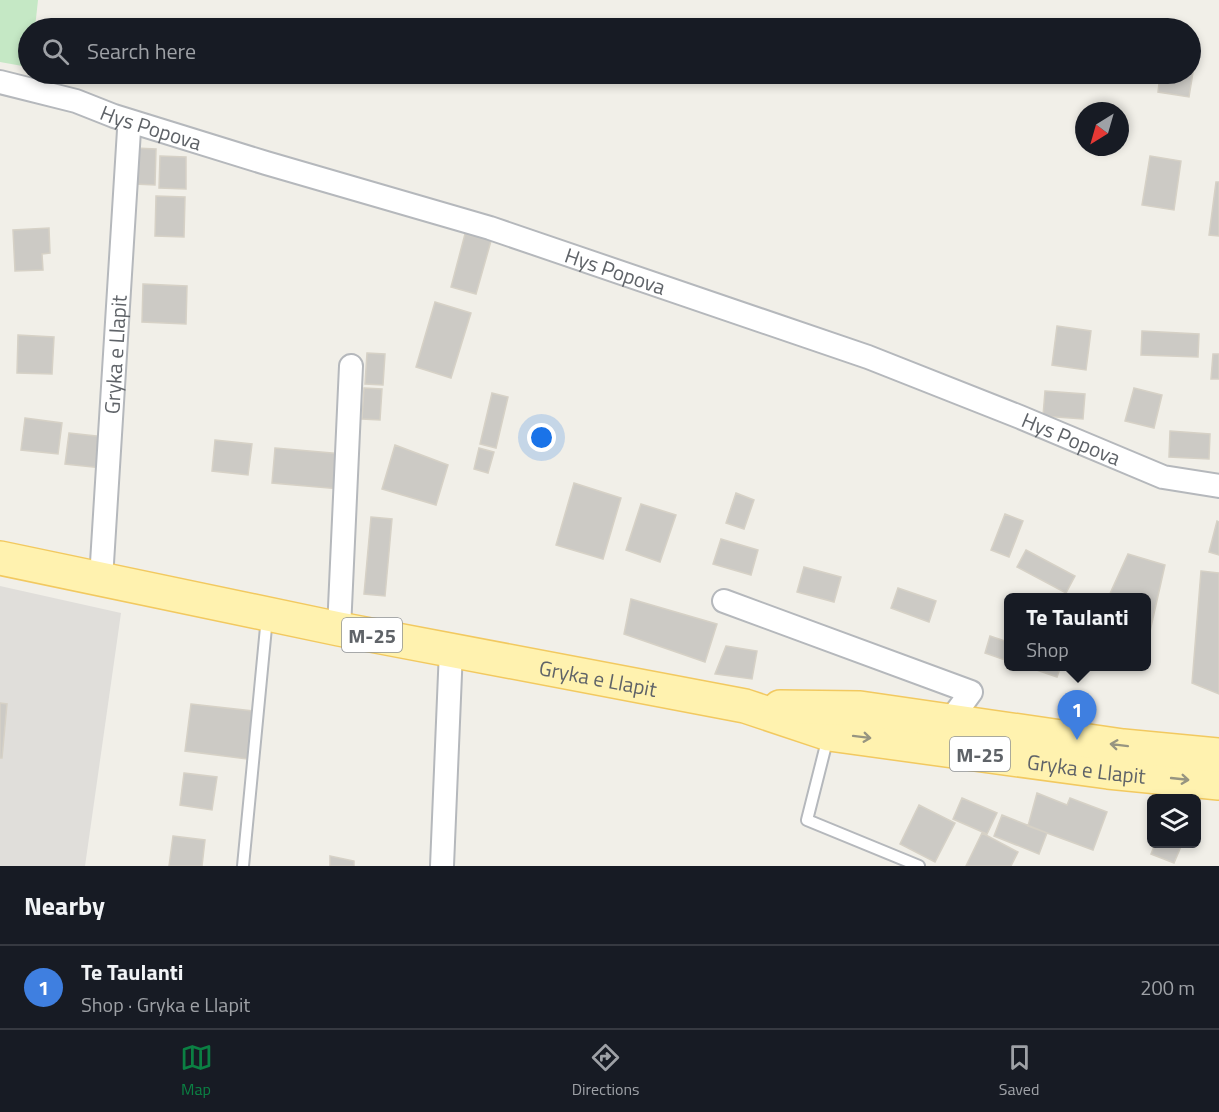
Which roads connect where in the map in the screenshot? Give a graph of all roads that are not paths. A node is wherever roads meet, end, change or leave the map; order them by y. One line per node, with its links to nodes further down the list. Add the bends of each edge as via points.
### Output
1 (0, 82): 4 (street, Hys Popova, via 76,101 266,163 490,228 879,362 1163,477)
2 (129, 130): 6 (street, Gryka e Llapit)
3 (351, 366): 9 (street)
4 (1219, 486)
5 (0, 558): 6 (main road, Gryka e Llapit / M-25)
6 (101, 579): 8 (main road, Gryka e Llapit / M-25)
7 (724, 601): 12 (street, via 971,692)
8 (268, 614): 9 (main road, Gryka e Llapit / M-25); 16 (lane)
9 (339, 629): 10 (main road, Gryka e Llapit / M-25)
10 (451, 650): 11 (main road, Gryka e Llapit / M-25); 17 (street)
11 (745, 706): 12 (main road, Gryka e Llapit / M-25, via 860,708); 13 (main road, Gryka e Llapit / M-25)
12 (949, 722): 14 (main road, Gryka e Llapit / M-25, one-way to 12)
13 (829, 734): 15 (main road, Gryka e Llapit / M-25, one-way to 15); 18 (lane, via 807,820)
14 (1219, 755)
15 (1219, 783)
16 (243, 866)
17 (442, 866)
18 (919, 866)

